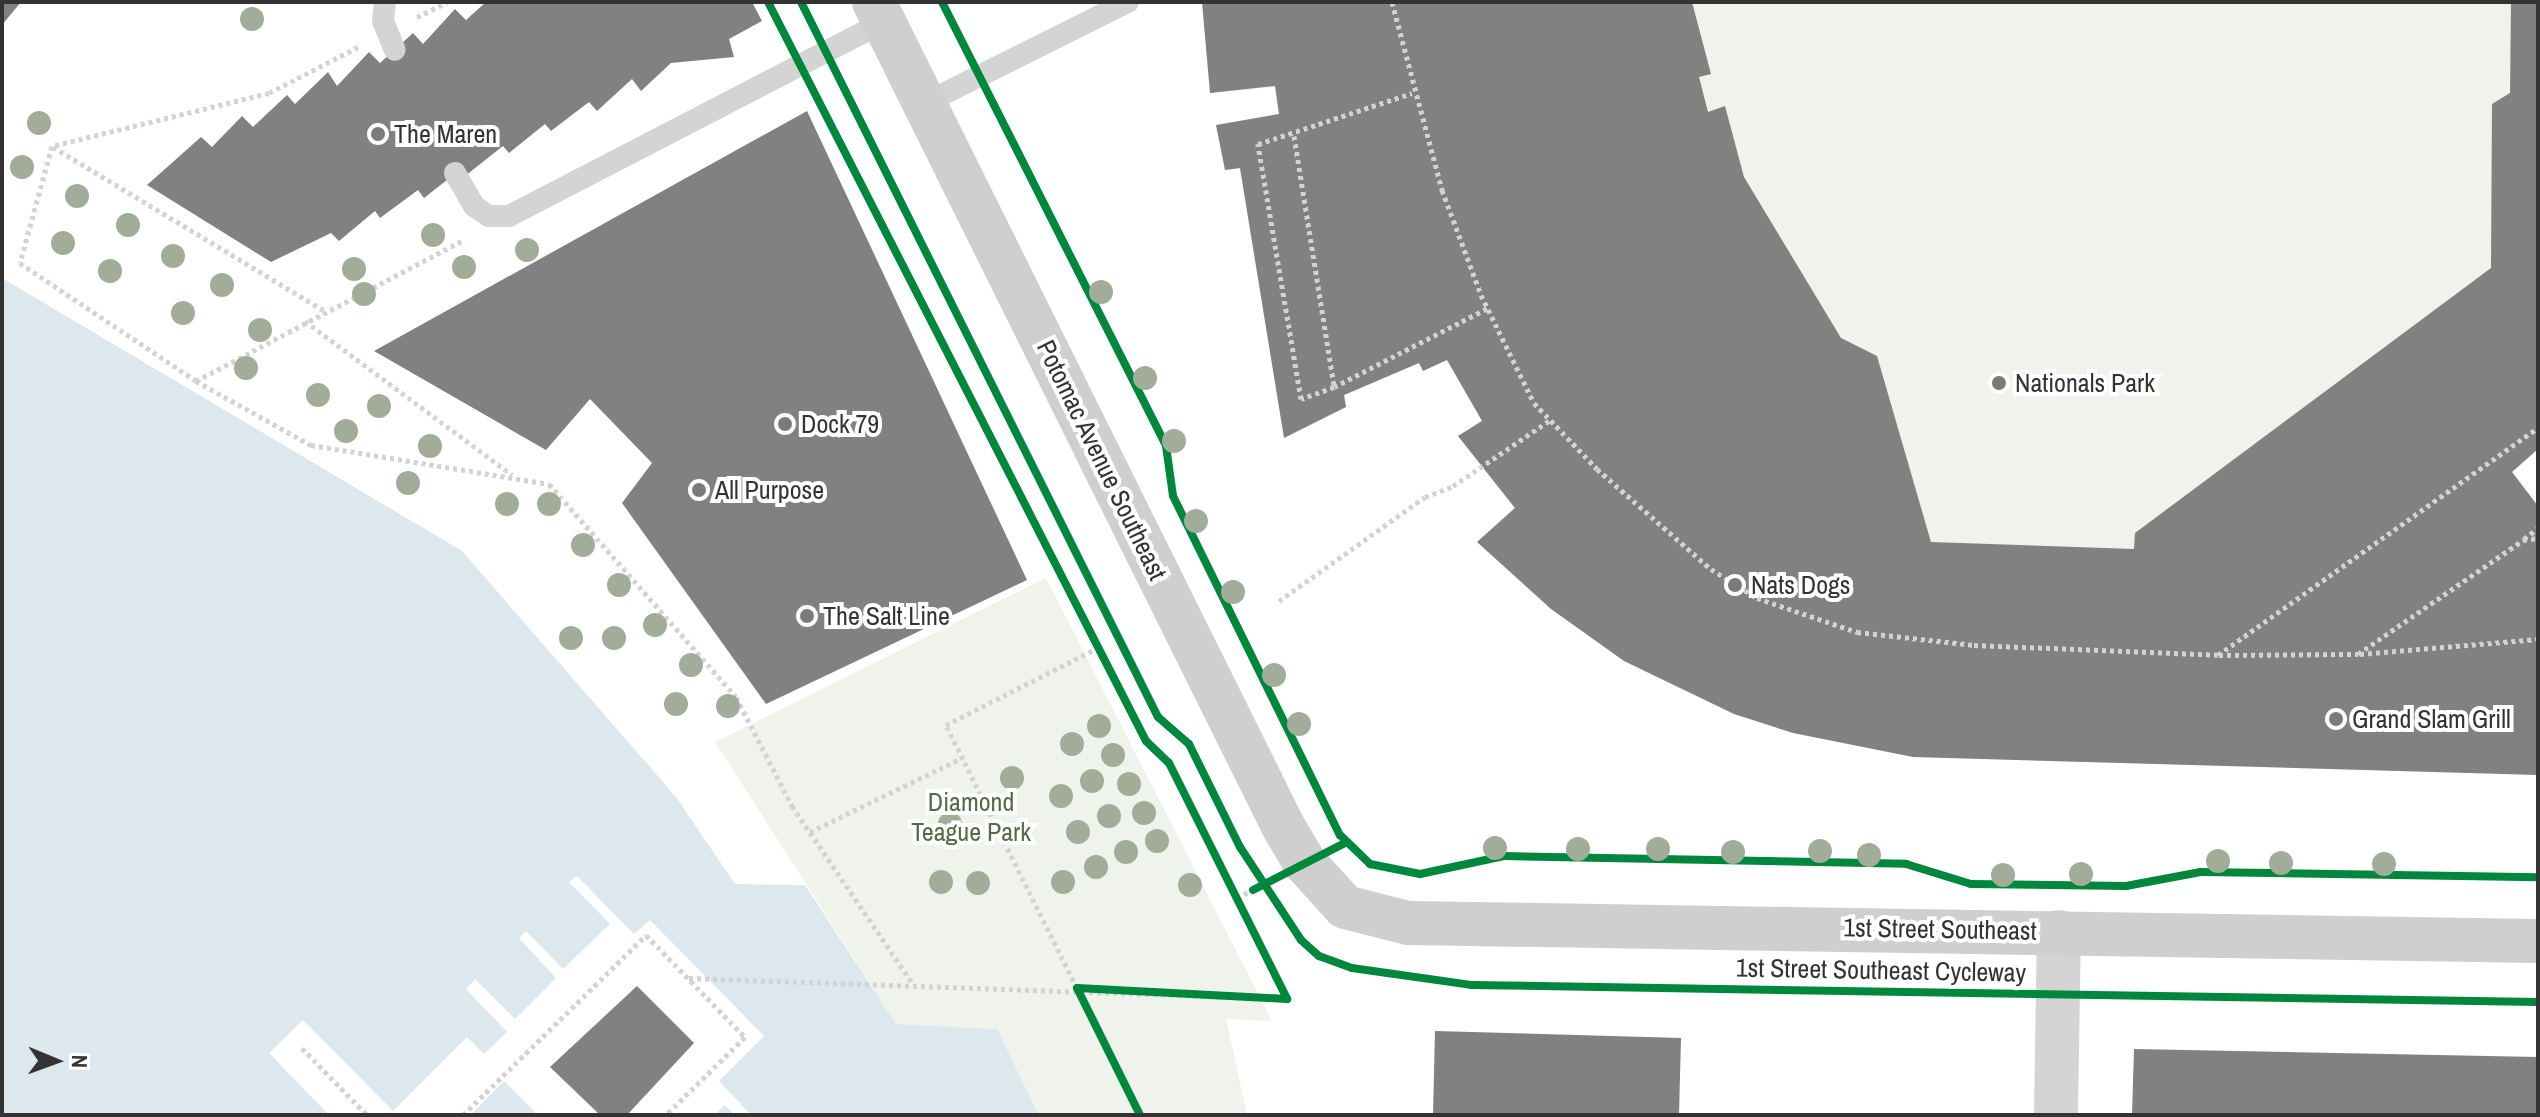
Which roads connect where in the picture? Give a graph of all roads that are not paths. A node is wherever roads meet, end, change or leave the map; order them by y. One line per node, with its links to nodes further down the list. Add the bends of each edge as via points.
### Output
1 (385, 2): 4 (lane)
2 (1128, 2): 5 (lane)
3 (879, 12): 5 (street, Potomac Avenue Southeast); 6 (lane, via 509,216 489,216 474,206)
4 (391, 41)
5 (925, 103): 7 (street, Potomac Avenue Southeast, via 1283,826 1305,863)
6 (455, 173)
7 (1345, 907): 8 (street, 1st Street Southeast, via 1408,923)
8 (2059, 932): 9 (street, 1st Street Southeast); 10 (street)
9 (2538, 941)
10 (2056, 1115)

